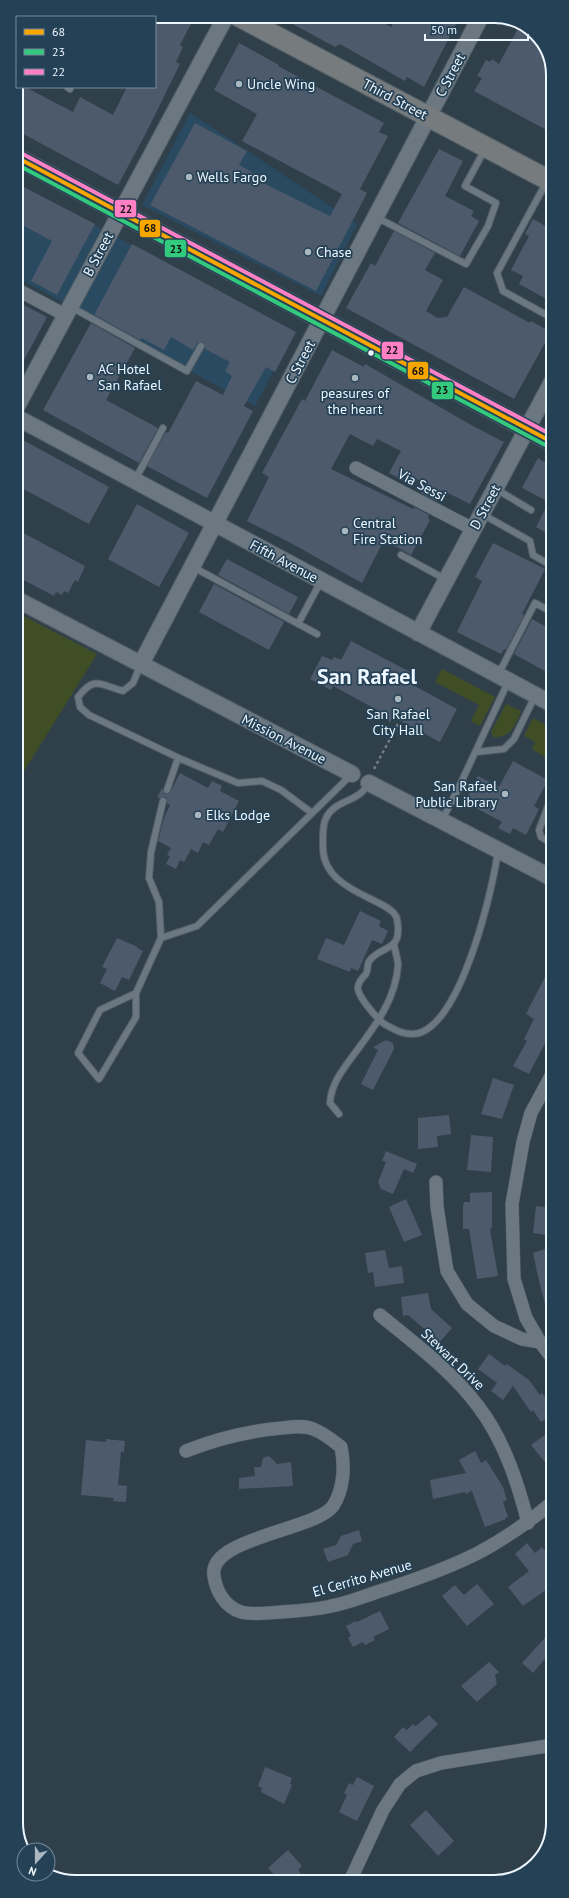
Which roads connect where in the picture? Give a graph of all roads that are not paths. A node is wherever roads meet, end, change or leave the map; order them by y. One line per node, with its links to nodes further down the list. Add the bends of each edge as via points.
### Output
1 (222, 23): 9 (street, B Street)
2 (251, 23): 4 (main road, Third Street)
3 (475, 23): 4 (street, C Street)
4 (428, 117): 5 (main road, Third Street); 10 (street, C Street)
5 (486, 147): 7 (main road, Third Street); 10 (lane, via 465,186 496,203 488,226 466,264)
6 (23, 161): 9 (main road)
7 (546, 179)
8 (546, 188): 13 (lane, via 497,272 503,291)
9 (120, 213): 12 (street, B Street); 14 (main road)
10 (376, 217): 14 (street, C Street)
11 (23, 292): 12 (street)
12 (67, 311): 15 (lane, via 187,371); 17 (street, B Street)
13 (546, 315)
14 (323, 320): 20 (main road); 27 (street, C Street)
15 (201, 346)
16 (546, 393): 20 (street, D Street)
17 (23, 395)
18 (23, 421): 23 (street, Fifth Avenue)
19 (163, 428): 23 (lane)
20 (527, 429): 21 (main road); 24 (street, D Street)
21 (546, 439)
22 (356, 468): 28 (street, Via Sessi)
23 (134, 482): 27 (street, Fifth Avenue)
24 (495, 488): 25 (lane); 26 (street, D Street)
25 (531, 510)
26 (481, 514): 28 (street, D Street); 30 (lane, via 530,541 533,555)
27 (214, 525): 31 (street, C Street); 33 (street, Fifth Avenue)
28 (472, 529): 32 (street, D Street)
29 (401, 555): 32 (lane)
30 (546, 563)
31 (192, 566): 36 (lane); 39 (street, C Street)
32 (447, 579): 37 (street, D Street)
33 (321, 581): 36 (lane); 37 (street, Fifth Avenue)
34 (23, 603): 39 (street, Mission Avenue)
35 (546, 609): 40 (lane, via 535,603)
36 (298, 624): 38 (lane)
37 (418, 633): 40 (street, Fifth Avenue)
38 (317, 634)
39 (141, 664): 44 (lane, via 133,683 123,691 94,682 87,685 78,697 80,707 89,715); 45 (street, Mission Avenue)
40 (503, 678): 41 (street, Fifth Avenue); 43 (lane)
41 (546, 697)
42 (546, 698): 43 (lane, via 504,749)
43 (476, 752): 51 (lane)
44 (178, 758): 47 (lane); 50 (lane, via 238,783 262,781 282,790)
45 (352, 774): 46 (street, Mission Avenue); 50 (lane)
46 (371, 776): 51 (street, Mission Avenue); 56 (lane, via 360,795 332,809 325,819 323,856 337,879 396,915 398,928)
47 (167, 790)
48 (163, 801): 55 (lane, via 151,852 149,878 159,902)
49 (546, 811): 52 (lane, via 539,830 541,837)
50 (312, 813): 55 (lane, via 197,926)
51 (441, 821): 53 (street, Mission Avenue)
52 (546, 840)
53 (498, 850): 54 (street, Mission Avenue); 58 (lane, via 494,878 472,952 452,999 437,1019 423,1031 411,1034 389,1027)
54 (546, 873)
55 (161, 938): 57 (lane)
56 (394, 944): 58 (lane, via 398,964 395,982); 58 (lane, via 369,961 367,971 359,983 360,996)
57 (136, 993): 57 (lane, via 100,1010 78,1053 99,1079 136,1017)
58 (380, 1020): 60 (lane, via 341,1072 331,1091 330,1103)
59 (546, 1086): 63 (street, via 532,1113 522,1142 512,1204 514,1279 526,1318)
60 (338, 1114)
61 (436, 1182): 63 (street, via 437,1207 447,1271 468,1304 494,1326 522,1339)
62 (380, 1315): 67 (street, Stewart Drive, via 444,1369 479,1407 501,1443 517,1484)
63 (540, 1342): 64 (street)
64 (546, 1350)
65 (186, 1450): 67 (street, El Cerrito Avenue, via 249,1431 289,1428 311,1428 341,1447 344,1464 338,1494 332,1507 290,1528 254,1539 220,1557 213,1574 218,1591 229,1606 242,1612 313,1610 333,1606 427,1576 477,1553)
66 (546, 1508): 67 (street, El Cerrito Avenue)
67 (528, 1523)
68 (546, 1746): 69 (street, via 441,1763 416,1771 400,1784 383,1810)
69 (353, 1875)

